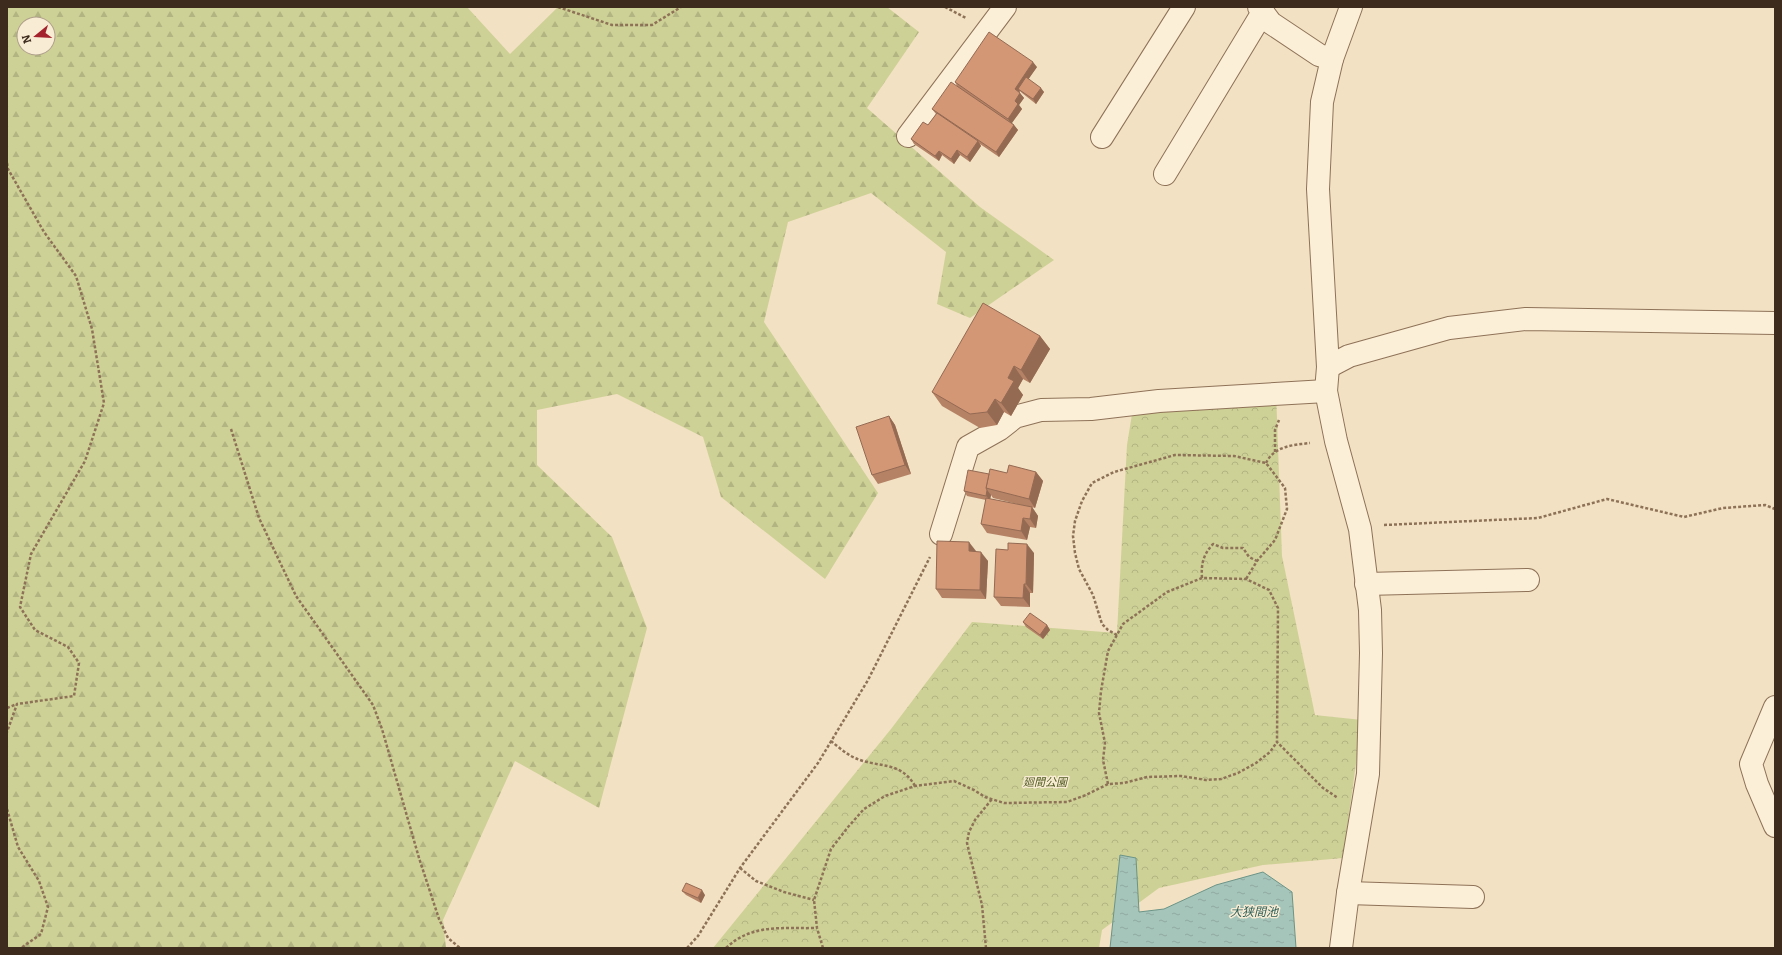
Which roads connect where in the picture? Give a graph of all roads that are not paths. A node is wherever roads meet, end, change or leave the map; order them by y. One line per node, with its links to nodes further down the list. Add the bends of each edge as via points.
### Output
1 (1005, 7): 6 (street)
2 (1184, 7): 7 (street)
3 (1351, 7): 5 (street)
4 (1261, 9): 5 (street, via 1271,23 1319,55); 8 (street)
5 (1332, 59): 10 (street, via 1322,102 1318,189)
6 (908, 136)
7 (1102, 137)
8 (1165, 174)
9 (1775, 323): 10 (street, via 1526,319 1449,328 1349,356)
10 (1328, 367): 11 (street)
11 (1326, 391): 12 (street, via 1158,401 1091,409 1041,410 1015,417 1000,429 968,447); 14 (street, via 1336,442 1360,529)
12 (941, 534)
13 (1528, 580): 14 (street)
14 (1366, 584): 17 (street, via 1370,610 1371,653 1368,774)
15 (1775, 707): 16 (street, via 1751,764)
16 (1775, 826)
17 (1348, 893): 18 (street); 19 (street)
18 (1473, 897)
19 (1341, 948)

